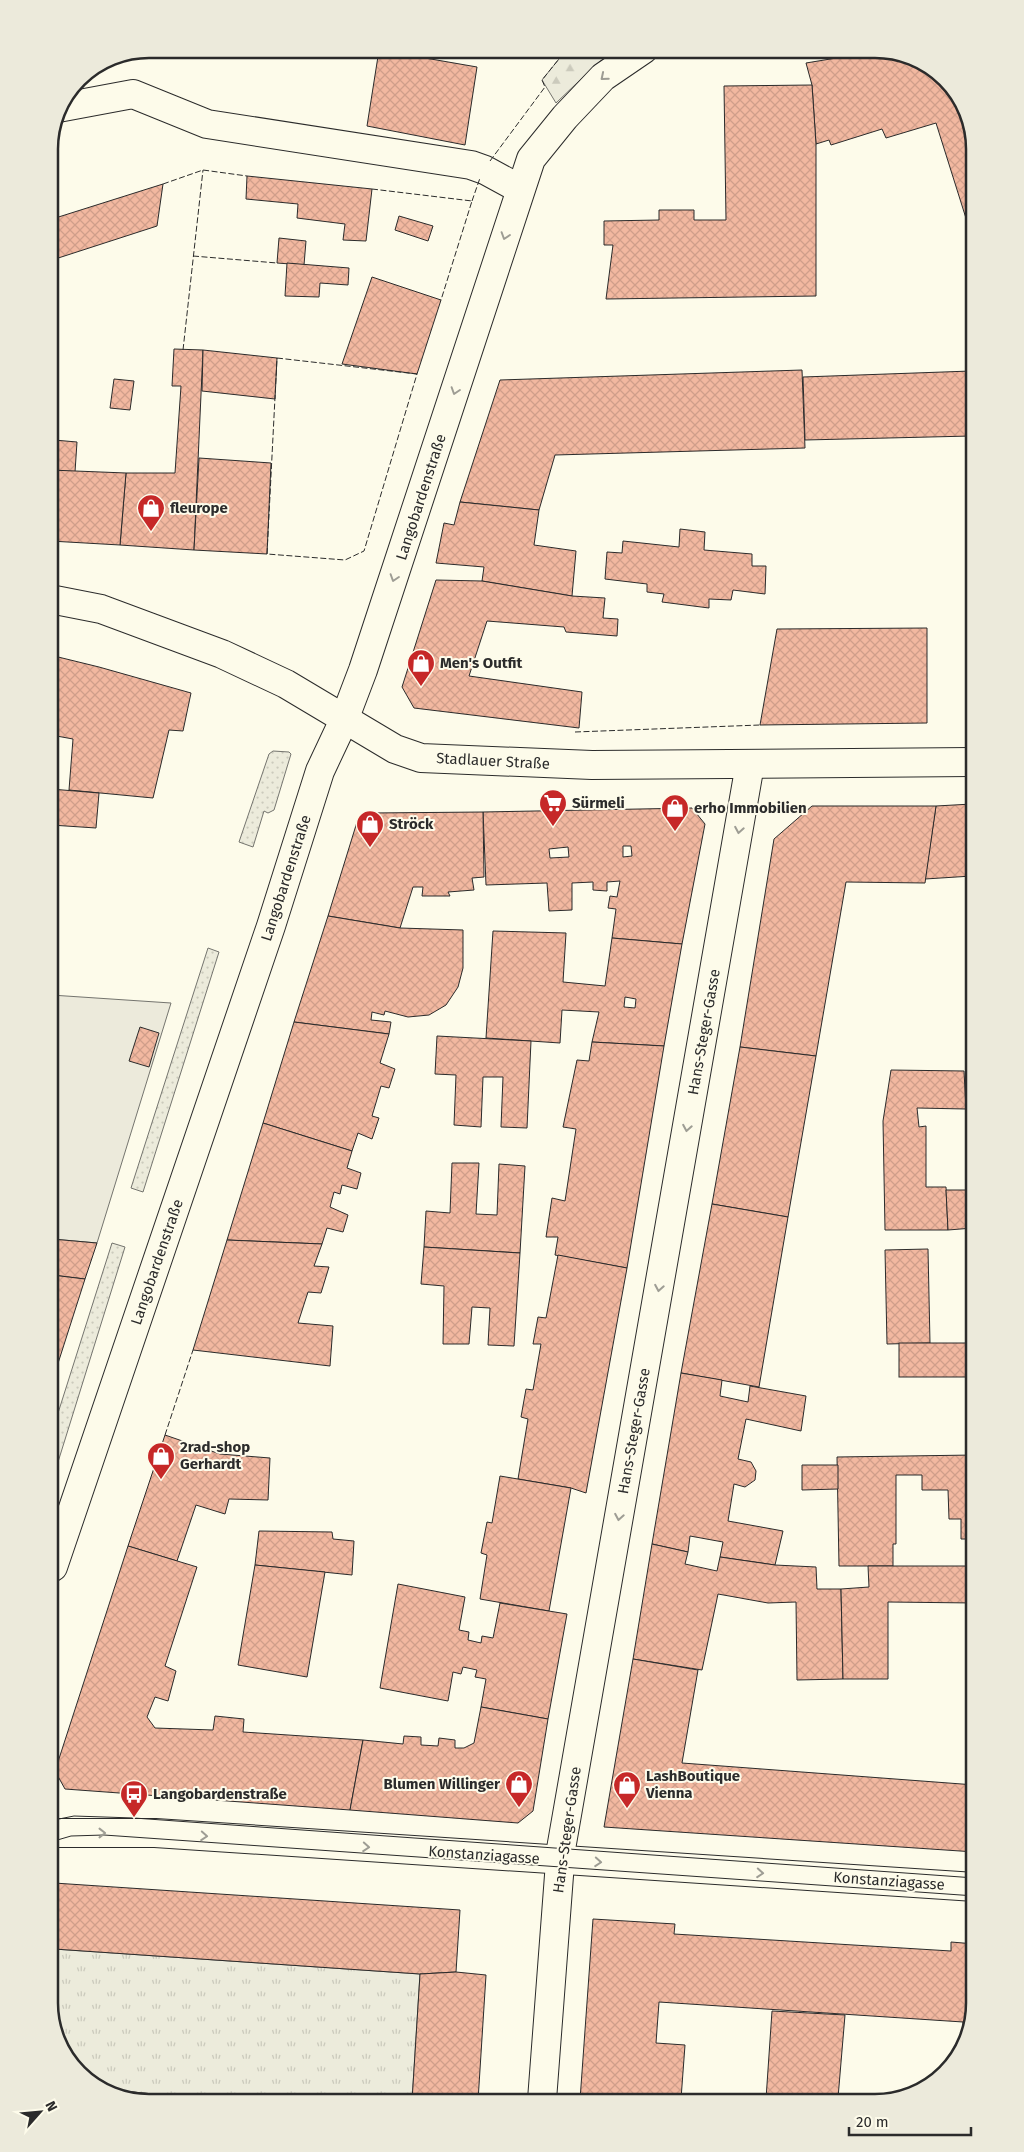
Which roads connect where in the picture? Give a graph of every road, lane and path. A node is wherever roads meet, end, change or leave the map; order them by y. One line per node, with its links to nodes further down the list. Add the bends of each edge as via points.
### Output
1 (631, 58): 3 (street, Langobardenstraße, one-way to 3, via 603,77 565,116 531,159)
2 (68, 106): 3 (street, via 133,94 206,124 471,165)
3 (520, 190): 5 (street, Langobardenstraße, one-way to 5, via 432,463)
4 (58, 601): 5 (street, Stadlauer Straße, via 101,609 222,654 286,684)
5 (344, 720): 7 (street, Stadlauer Straße, via 394,749 421,758 592,766); 8 (street, Langobardenstraße, via 320,771 271,926)
6 (966, 762): 7 (street, Stadlauer Straße)
7 (750, 764): 10 (street, Hans-Steger-Gasse, one-way to 10)
8 (58, 1552)
9 (58, 1833): 10 (street, Konstanziagasse, one-way to 10, via 155,1833)
10 (560, 1860): 11 (street, Konstanziagasse, one-way to 11); 12 (street, Hans-Steger-Gasse)
11 (966, 1886)
12 (542, 2094)

